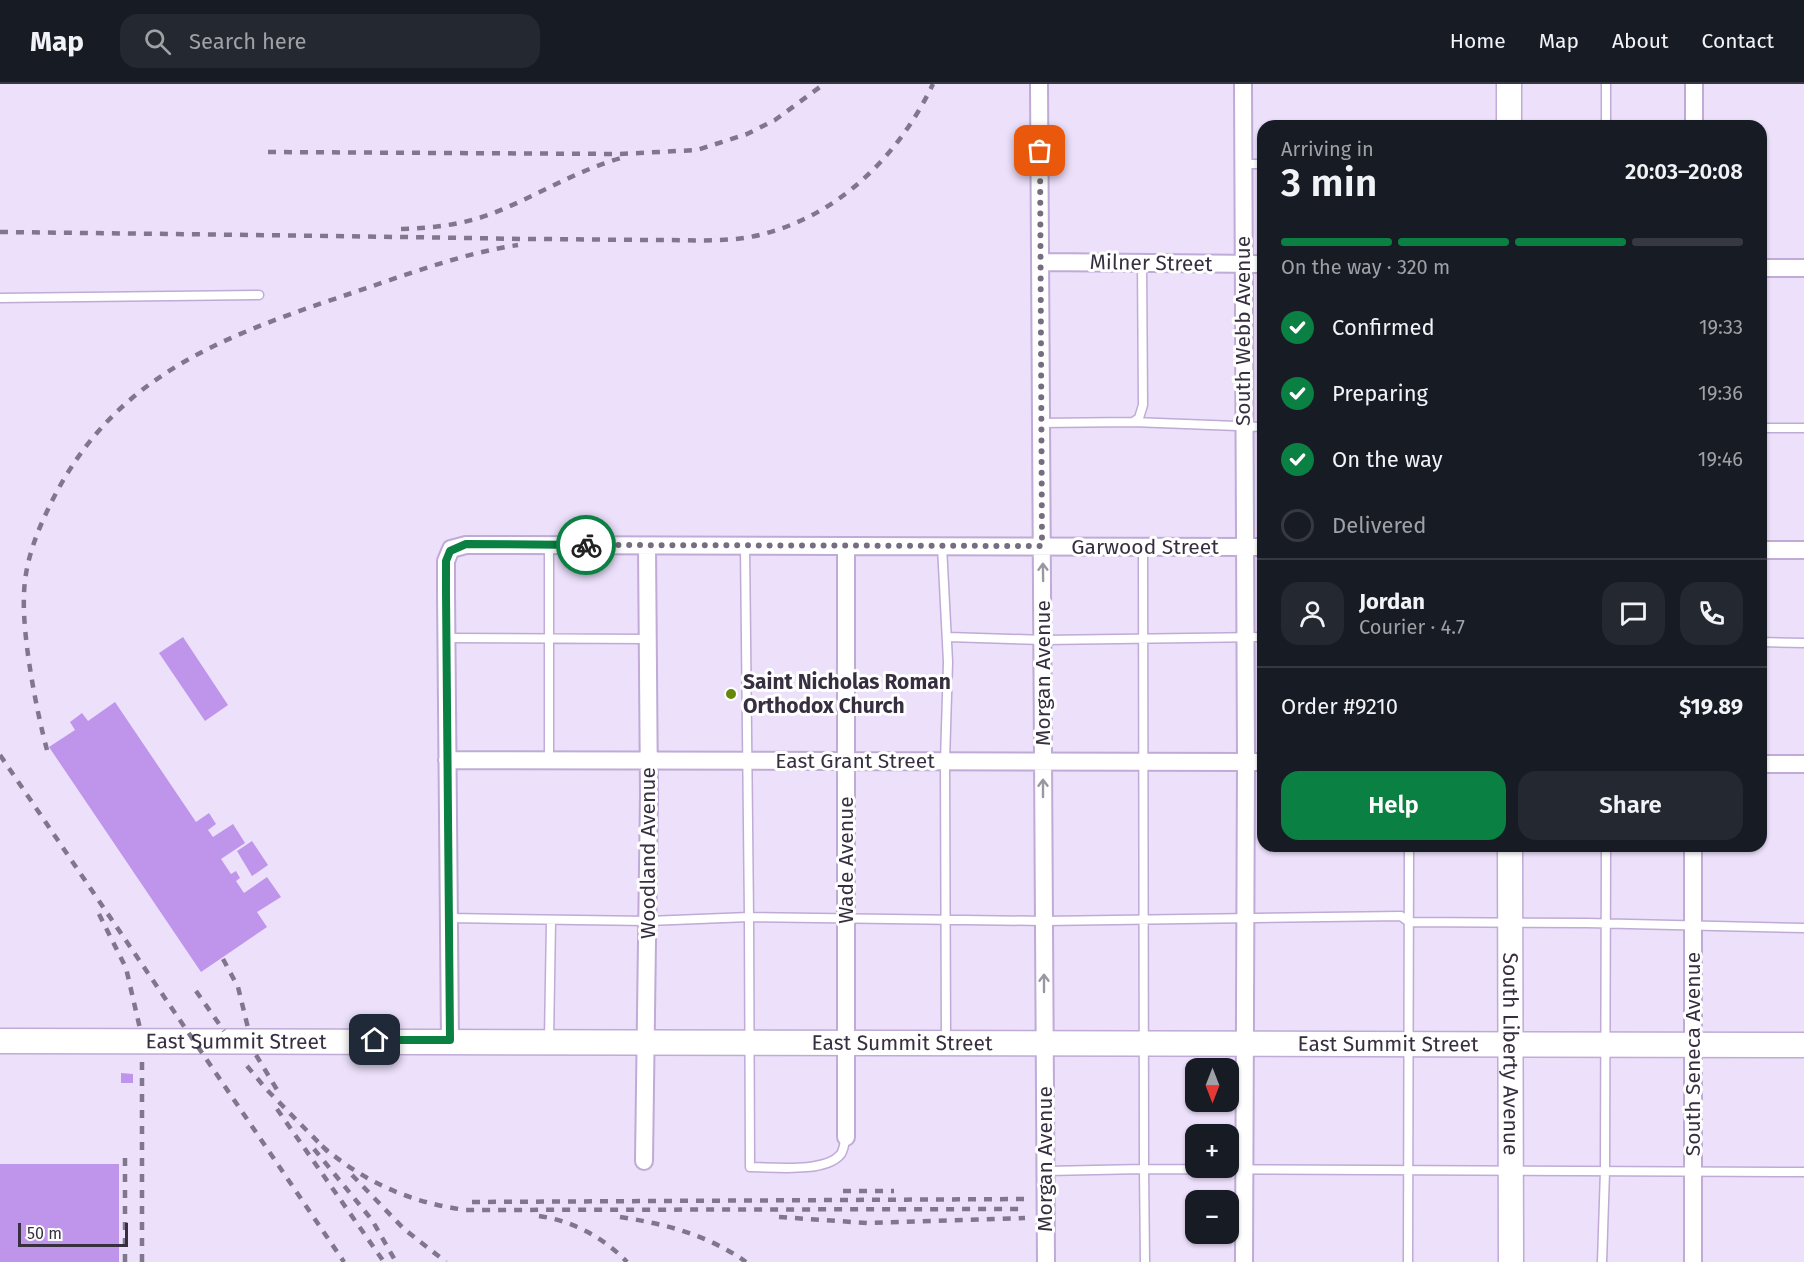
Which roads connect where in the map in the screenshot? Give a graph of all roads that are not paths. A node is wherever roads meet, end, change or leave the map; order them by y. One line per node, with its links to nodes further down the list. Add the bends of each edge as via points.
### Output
1 (1039, 84): 11 (street, Morgan Avenue)
2 (1243, 84): 9 (street, South Webb Avenue)
3 (1509, 84): 6 (street)
4 (1606, 84): 7 (lane)
5 (1694, 84): 8 (street)
6 (1509, 120)
7 (1606, 120)
8 (1694, 120)
9 (1243, 164): 10 (lane); 13 (street, South Webb Avenue)
10 (1257, 164)
11 (1040, 262): 12 (street, Milner Street); 20 (street, Morgan Avenue)
12 (1142, 263): 13 (street, Milner Street); 19 (lane, via 1143,405 1139,418)
13 (1243, 264): 14 (street, Milner Street); 21 (street, South Webb Avenue)
14 (1257, 264)
15 (1767, 268): 16 (street)
16 (1804, 268)
17 (259, 295): 18 (lane)
18 (0, 298)
19 (1133, 422): 20 (lane); 21 (lane)
20 (1041, 423): 30 (street, Morgan Avenue)
21 (1244, 426): 22 (lane); 32 (street, South Webb Avenue)
22 (1257, 426)
23 (1767, 428): 24 (lane)
24 (1804, 428)
25 (549, 545): 26 (street, Garwood Street); 38 (street, Garwood Street, via 466,544 451,549 446,561); 40 (lane)
26 (647, 546): 27 (street, Garwood Street); 41 (street, Woodland Avenue)
27 (745, 546): 28 (street, Garwood Street); 49 (lane)
28 (846, 546): 29 (street, Garwood Street); 50 (street, Wade Avenue)
29 (942, 546): 30 (street, Garwood Street); 36 (lane)
30 (1042, 546): 31 (street, Garwood Street); 43 (street, Morgan Avenue, one-way to 30)
31 (1143, 546): 32 (street, Garwood Street); 42 (lane)
32 (1244, 547): 33 (street, Garwood Street); 37 (street, South Webb Avenue)
33 (1257, 547)
34 (1767, 550): 35 (street)
35 (1804, 550)
36 (948, 637): 43 (lane); 51 (lane)
37 (1246, 637): 39 (lane); 42 (lane); 54 (street, South Webb Avenue)
38 (446, 638): 40 (lane); 46 (street)
39 (1257, 638)
40 (549, 639): 41 (lane); 47 (lane)
41 (647, 639): 48 (street, Woodland Avenue)
42 (1142, 639): 43 (lane); 53 (lane)
43 (1044, 640): 52 (street, Morgan Avenue)
44 (1767, 642): 45 (lane)
45 (1804, 642)
46 (447, 760): 47 (street, East Grant Street); 63 (street)
47 (549, 760): 48 (street, East Grant Street)
48 (648, 760): 49 (street, East Grant Street); 69 (street, Woodland Avenue)
49 (746, 760): 50 (street, East Grant Street); 62 (lane)
50 (845, 761): 51 (street, East Grant Street); 65 (street, Wade Avenue)
51 (945, 761): 52 (street, East Grant Street); 66 (lane)
52 (1043, 761): 53 (street, East Grant Street); 70 (street, Morgan Avenue, one-way to 52)
53 (1143, 761): 54 (street, East Grant Street); 67 (lane)
54 (1246, 761): 55 (street, East Grant Street); 64 (street, South Webb Avenue)
55 (1257, 762)
56 (1767, 764): 57 (street)
57 (1804, 764)
58 (1409, 852): 71 (lane)
59 (1510, 852): 72 (street, South Liberty Avenue)
60 (1606, 852): 73 (lane)
61 (1694, 852): 74 (street, South Seneca Avenue)
62 (749, 917): 65 (lane); 69 (lane); 80 (lane)
63 (449, 918): 68 (lane); 76 (street)
64 (1246, 919): 67 (lane); 71 (lane, via 1401,916); 85 (street, South Webb Avenue)
65 (846, 920): 66 (lane); 81 (street, Wade Avenue)
66 (946, 920): 70 (lane); 82 (lane)
67 (1146, 920): 70 (lane); 84 (lane)
68 (551, 921): 69 (lane); 77 (lane)
69 (648, 921): 79 (street, Woodland Avenue)
70 (1044, 921): 83 (street, Morgan Avenue, one-way to 70)
71 (1409, 922): 72 (lane); 86 (lane)
72 (1510, 923): 73 (lane); 87 (street, South Liberty Avenue)
73 (1607, 923): 74 (lane); 88 (lane)
74 (1693, 926): 75 (lane); 89 (street, South Seneca Avenue)
75 (1804, 928)
76 (450, 1040): 77 (street, East Summit Street); 78 (street, East Summit Street)
77 (549, 1040): 79 (street, East Summit Street)
78 (0, 1041)
79 (647, 1041): 80 (street, East Summit Street); 92 (street, Woodland Avenue)
80 (749, 1041): 81 (street, East Summit Street); 91 (lane, via 750,1167 802,1168 830,1163 842,1154)
81 (846, 1041): 82 (street, East Summit Street); 91 (street, Wade Avenue)
82 (946, 1041): 83 (street, East Summit Street)
83 (1044, 1041): 84 (street, East Summit Street); 95 (street, Morgan Avenue)
84 (1145, 1042): 85 (street, East Summit Street); 93 (lane)
85 (1245, 1042): 86 (street, East Summit Street); 94 (street, South Webb Avenue)
86 (1408, 1043): 87 (street, East Summit Street); 99 (lane)
87 (1511, 1043): 88 (street, East Summit Street); 96 (street, South Liberty Avenue)
88 (1604, 1044): 89 (street, East Summit Street); 97 (lane)
89 (1693, 1045): 90 (street, East Summit Street); 98 (street, South Seneca Avenue)
90 (1804, 1045)
91 (846, 1137)
92 (644, 1161)
93 (1144, 1169): 94 (lane); 95 (lane); 102 (lane)
94 (1245, 1169): 99 (lane); 103 (street, South Webb Avenue)
95 (1046, 1171): 101 (street, Morgan Avenue)
96 (1510, 1171): 97 (lane); 99 (lane); 105 (street, South Liberty Avenue)
97 (1605, 1171): 98 (lane); 106 (lane)
98 (1693, 1171): 100 (lane); 107 (street, South Seneca Avenue)
99 (1409, 1172): 104 (lane)
100 (1804, 1172)
101 (1046, 1262)
102 (1145, 1262)
103 (1244, 1262)
104 (1408, 1262)
105 (1511, 1262)
106 (1602, 1262)
107 (1693, 1262)

